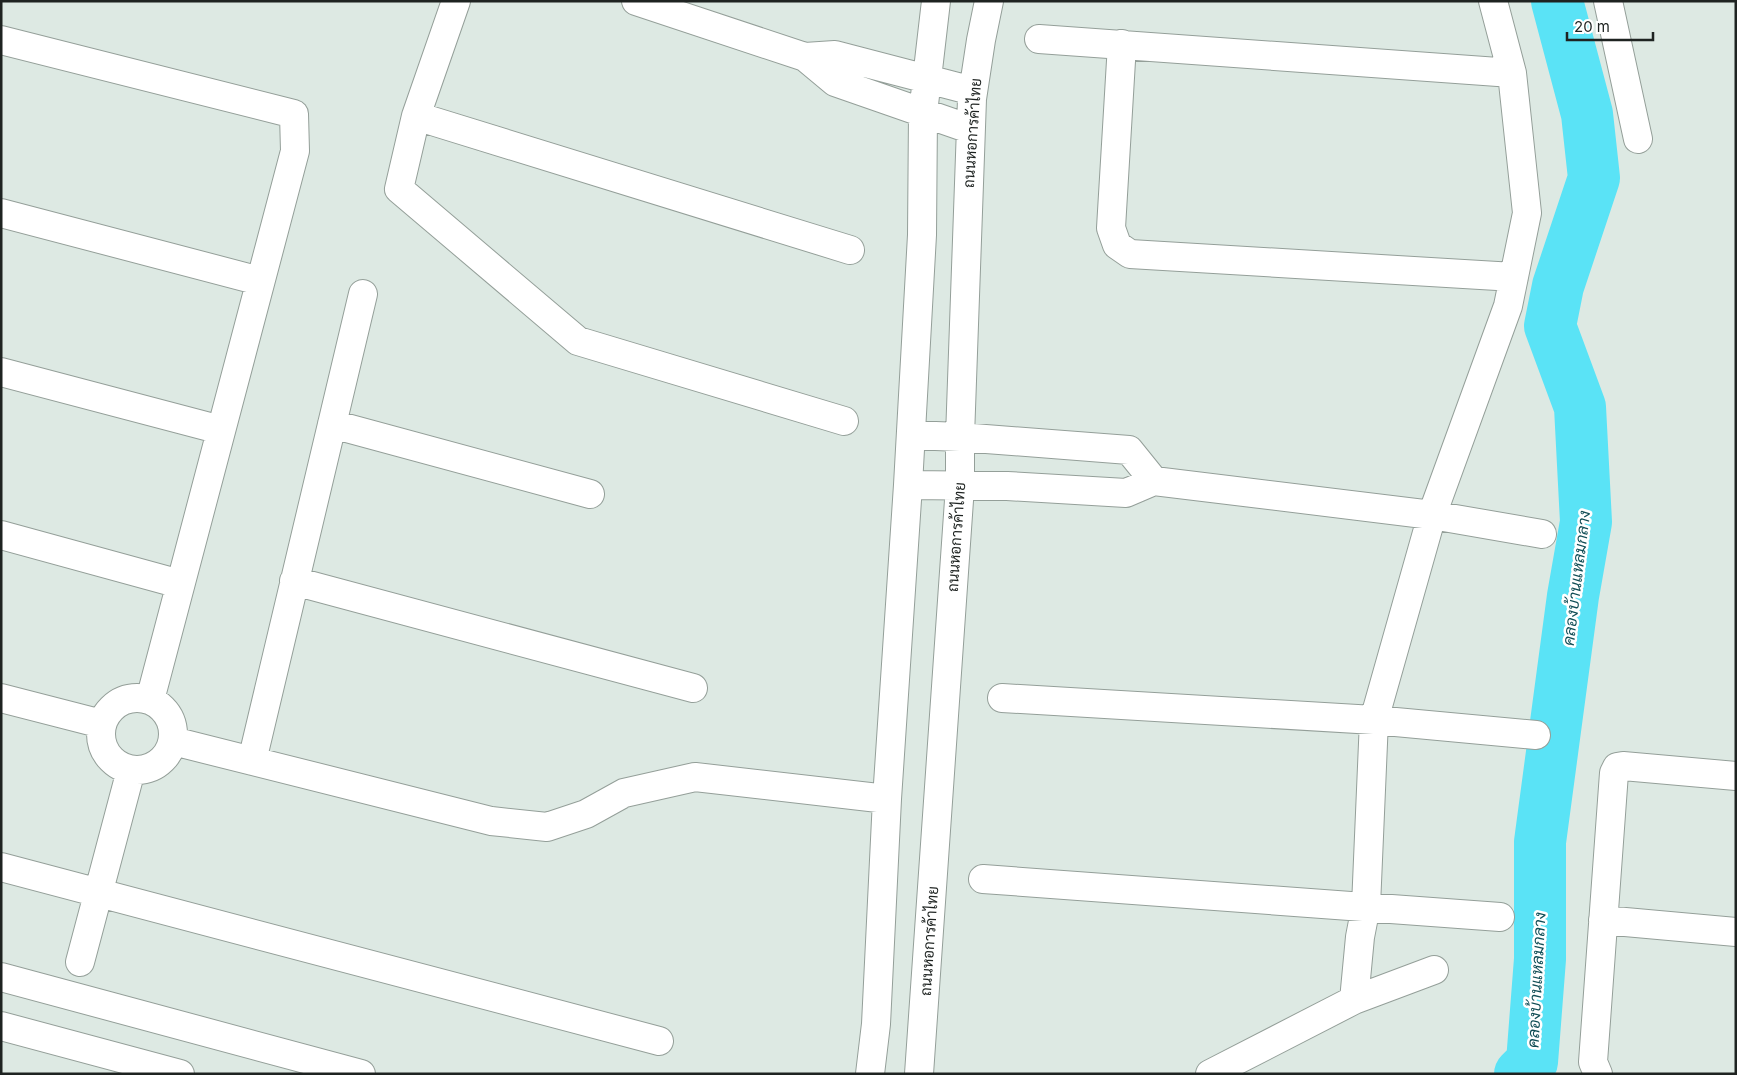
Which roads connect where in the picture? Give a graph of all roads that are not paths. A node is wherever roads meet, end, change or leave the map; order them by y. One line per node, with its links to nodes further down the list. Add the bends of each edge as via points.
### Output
1 (456, 1): 15 (street)
2 (636, 1): 10 (street)
3 (936, 1): 12 (street)
4 (989, 1): 13 (street, ถนนหอการค้าไทย)
5 (1493, 1): 11 (street)
6 (1608, 1): 17 (street)
7 (1039, 39): 9 (street)
8 (1, 40): 21 (street, via 294,114 295,151)
9 (1122, 44): 11 (street); 20 (street, via 1111,228 1117,245 1130,254)
10 (805, 58): 12 (street, via 834,55); 14 (street, via 835,82)
11 (1512, 73): 20 (street, via 1527,213)
12 (926, 78): 13 (street); 14 (street)
13 (973, 91): 16 (street, ถนนหอการค้าไทย)
14 (923, 113): 16 (street); 27 (street, via 922,235)
15 (416, 116): 19 (street); 24 (street, via 399,189 578,341)
16 (970, 128): 28 (street, ถนนหอการค้าไทย)
17 (1638, 139)
18 (1, 213): 21 (street)
19 (850, 250)
20 (1514, 277): 33 (street, via 1508,306)
21 (260, 282): 26 (street)
22 (363, 294): 25 (street)
23 (1, 372): 26 (street)
24 (844, 421)
25 (332, 424): 32 (street); 36 (street)
26 (221, 430): 37 (street)
27 (911, 435): 28 (street); 30 (street)
28 (960, 437): 29 (street, via 1129,450); 31 (street, ถนนหอการค้าไทย)
29 (1154, 481): 31 (street, via 1126,492); 33 (street)
30 (908, 485): 31 (street); 49 (street)
31 (960, 486): 66 (street, ถนนหอการค้าไทย)
32 (590, 494)
33 (1432, 515): 34 (street); 42 (street)
34 (1542, 534)
35 (1, 535): 37 (street)
36 (294, 581): 38 (street); 46 (street)
37 (180, 584): 41 (street)
38 (693, 688)
39 (1, 698): 43 (street)
40 (1002, 698): 42 (street)
41 (150, 700): 43 (street, via 126,699 107,714); 45 (street, via 168,715 173,726)
42 (1374, 720): 44 (street); 53 (street)
43 (102, 724): 47 (street, via 101,736 110,758)
44 (1536, 735)
45 (173, 741): 46 (street); 47 (street, via 171,749 155,767)
46 (252, 761): 49 (street, via 491,821 547,826 586,814 624,793 695,777)
47 (131, 770): 52 (street)
48 (1736, 776): 55 (street, via 1617,767 1614,772)
49 (887, 800): 65 (street, via 876,1024)
50 (1, 867): 52 (street)
51 (983, 878): 53 (street)
52 (98, 893): 57 (street); 62 (street)
53 (1366, 906): 54 (street); 60 (street)
54 (1500, 917)
55 (1603, 920): 56 (street); 68 (street, via 1594,1062)
56 (1736, 932)
57 (80, 962)
58 (1434, 970): 60 (street)
59 (1, 977): 64 (street)
60 (1354, 1000): 67 (street)
61 (1, 1026): 63 (street)
62 (659, 1041)
63 (180, 1074)
64 (361, 1074)
65 (870, 1074)
66 (919, 1074)
67 (1210, 1074)
68 (1598, 1074)

